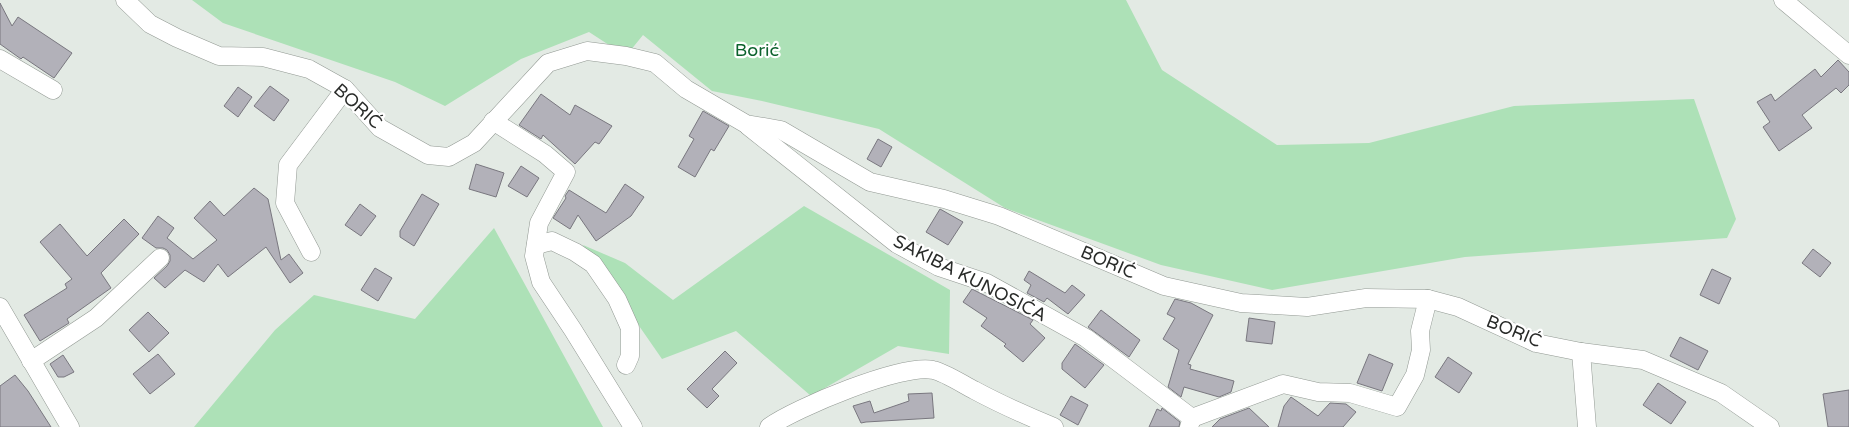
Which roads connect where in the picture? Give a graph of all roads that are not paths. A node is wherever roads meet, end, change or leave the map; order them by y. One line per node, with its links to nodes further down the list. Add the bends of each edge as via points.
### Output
1 (124, 0): 5 (street, BORIĆ, via 150,24 220,56 263,57 309,68)
2 (1783, 0): 3 (street)
3 (1849, 55)
4 (0, 59): 6 (street)
5 (344, 89): 7 (street, BORIĆ, via 380,128 428,155 450,157 474,143); 10 (street, via 288,165 285,203)
6 (53, 90)
7 (493, 121): 8 (street, BORIĆ, via 548,63 587,51 655,63 686,89); 9 (street, via 545,154 566,172 539,224)
8 (746, 124): 12 (street, BORIĆ, via 781,130 870,182 999,216 1164,286 1241,303 1307,306 1366,298); 17 (street, SAKIBA KUNOSIĆA, via 897,244 939,267 987,283 1086,338)
9 (536, 245): 16 (street, via 552,241 593,264 617,299 630,328 630,356); 19 (street, via 534,256 541,282)
10 (311, 252)
11 (160, 258): 15 (street, via 96,318)
12 (1428, 299): 14 (street, BORIĆ, via 1458,307 1536,343); 17 (street, via 1415,375 1397,407 1350,393 1318,392 1283,384)
13 (0, 307): 15 (street)
14 (1581, 352): 22 (street); 23 (street, BORIĆ, via 1643,360 1721,393)
15 (31, 361): 18 (street)
16 (626, 365)
17 (1191, 422)
18 (70, 427)
19 (633, 427)
20 (769, 427): 21 (street, via 781,418 851,388 910,370 934,370)
21 (1054, 427)
22 (1587, 427)
23 (1770, 427)

